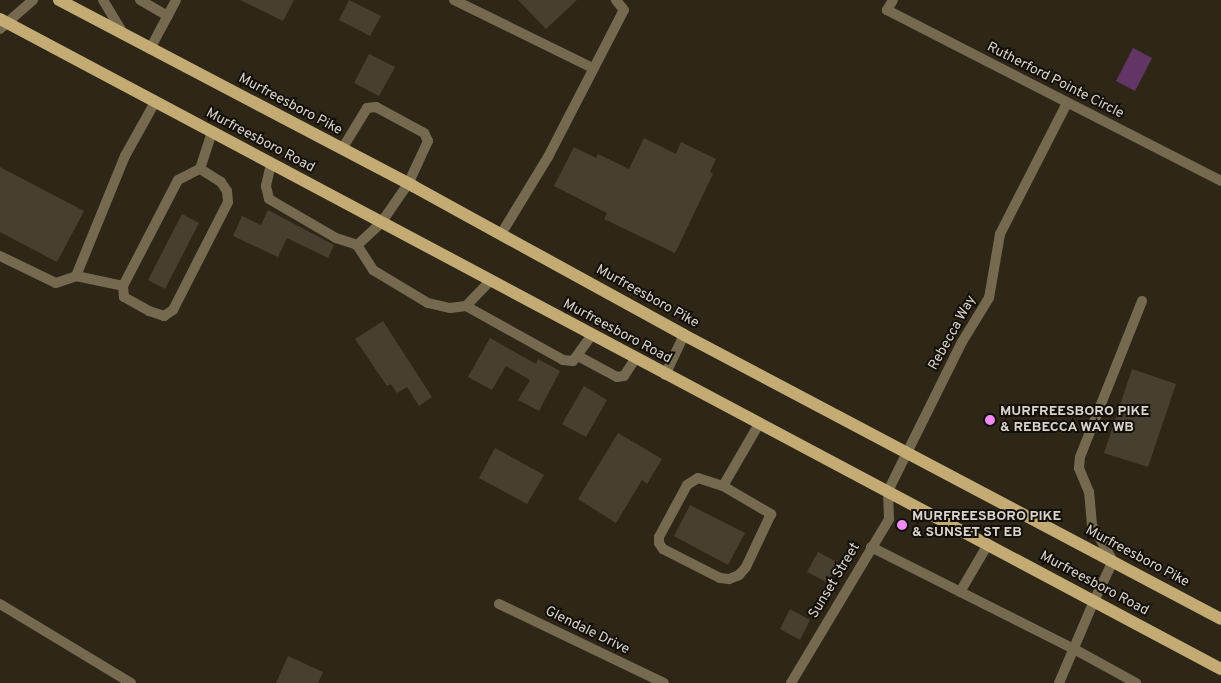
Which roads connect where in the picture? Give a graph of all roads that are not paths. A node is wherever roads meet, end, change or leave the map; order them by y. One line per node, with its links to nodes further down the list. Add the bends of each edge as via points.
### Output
1 (33, 0): 12 (street)
2 (59, 0): 13 (main road, Murfreesboro Pike)
3 (103, 0): 13 (street)
4 (140, 0): 11 (street)
5 (176, 0): 11 (street)
6 (454, 0): 15 (street)
7 (616, 0): 10 (street)
8 (629, 0): 10 (street)
9 (893, 0): 17 (street, Rutherford Pointe Circle, via 887,10)
10 (624, 10): 15 (street)
11 (168, 16): 14 (street)
12 (2, 24): 16 (main road, Murfreesboro Road)
13 (124, 36): 14 (main road, Murfreesboro Pike)
14 (150, 49): 19 (main road, Murfreesboro Pike)
15 (593, 68): 25 (street, via 548,157)
16 (155, 102): 18 (main road, Murfreesboro Road); 28 (street, via 125,156)
17 (1068, 103): 22 (street, Rutherford Pointe Circle); 39 (street, Rebecca Way, via 1000,234 989,298 962,342)
18 (212, 133): 20 (main road, Murfreesboro Road); 21 (street)
19 (342, 149): 23 (main road, Murfreesboro Pike); 23 (street, via 368,108 376,107 424,132 428,141)
20 (271, 164): 24 (main road, Murfreesboro Road); 26 (street, via 266,186 270,199 336,238)
21 (200, 169): 30 (street, via 178,180); 30 (street, via 221,182 227,191 228,202 173,310 164,316 149,311 124,297)
22 (1221, 181)
23 (408, 184): 24 (street); 25 (main road, Murfreesboro Pike)
24 (381, 223): 26 (street); 29 (main road, Murfreesboro Road)
25 (501, 234): 33 (main road, Murfreesboro Pike)
26 (357, 245): 32 (street, via 373,270 428,303 450,308)
27 (0, 256): 28 (street, via 56,283)
28 (76, 276): 30 (street)
29 (490, 281): 32 (street); 34 (main road, Murfreesboro Road)
30 (123, 286)
31 (1142, 301): 44 (street, via 1078,468 1089,492 1092,525)
32 (466, 306): 35 (street, via 563,360 573,361)
33 (684, 335): 37 (street); 39 (main road, Murfreesboro Pike)
34 (591, 336): 35 (street); 36 (main road, Murfreesboro Road)
35 (578, 356): 36 (street, via 617,377 624,376)
36 (635, 359): 37 (main road, Murfreesboro Road)
37 (665, 375): 38 (main road, Murfreesboro Road)
38 (758, 424): 40 (street); 41 (main road, Murfreesboro Road)
39 (907, 452): 41 (street, Rebecca Way); 44 (main road, Murfreesboro Pike)
40 (723, 486): 40 (street, via 698,478 687,485 659,537 659,543 663,549 720,578 729,579 746,567 771,514)
41 (888, 491): 42 (main road, Murfreesboro Road); 43 (street, Sunset Street, via 890,518)
42 (988, 544): 45 (street); 46 (main road, Murfreesboro Road)
43 (871, 547): 45 (street); 54 (street, Sunset Street)
44 (1113, 561): 46 (street); 49 (main road, Murfreesboro Pike)
45 (960, 592): 50 (street)
46 (1094, 601): 50 (street); 51 (main road, Murfreesboro Road)
47 (0, 604): 52 (street)
48 (499, 604): 53 (street, Glendale Drive)
49 (1221, 619)
50 (1074, 648): 55 (street); 56 (street)
51 (1221, 669)
52 (131, 683)
53 (664, 683)
54 (791, 683)
55 (1059, 683)
56 (1136, 683)

